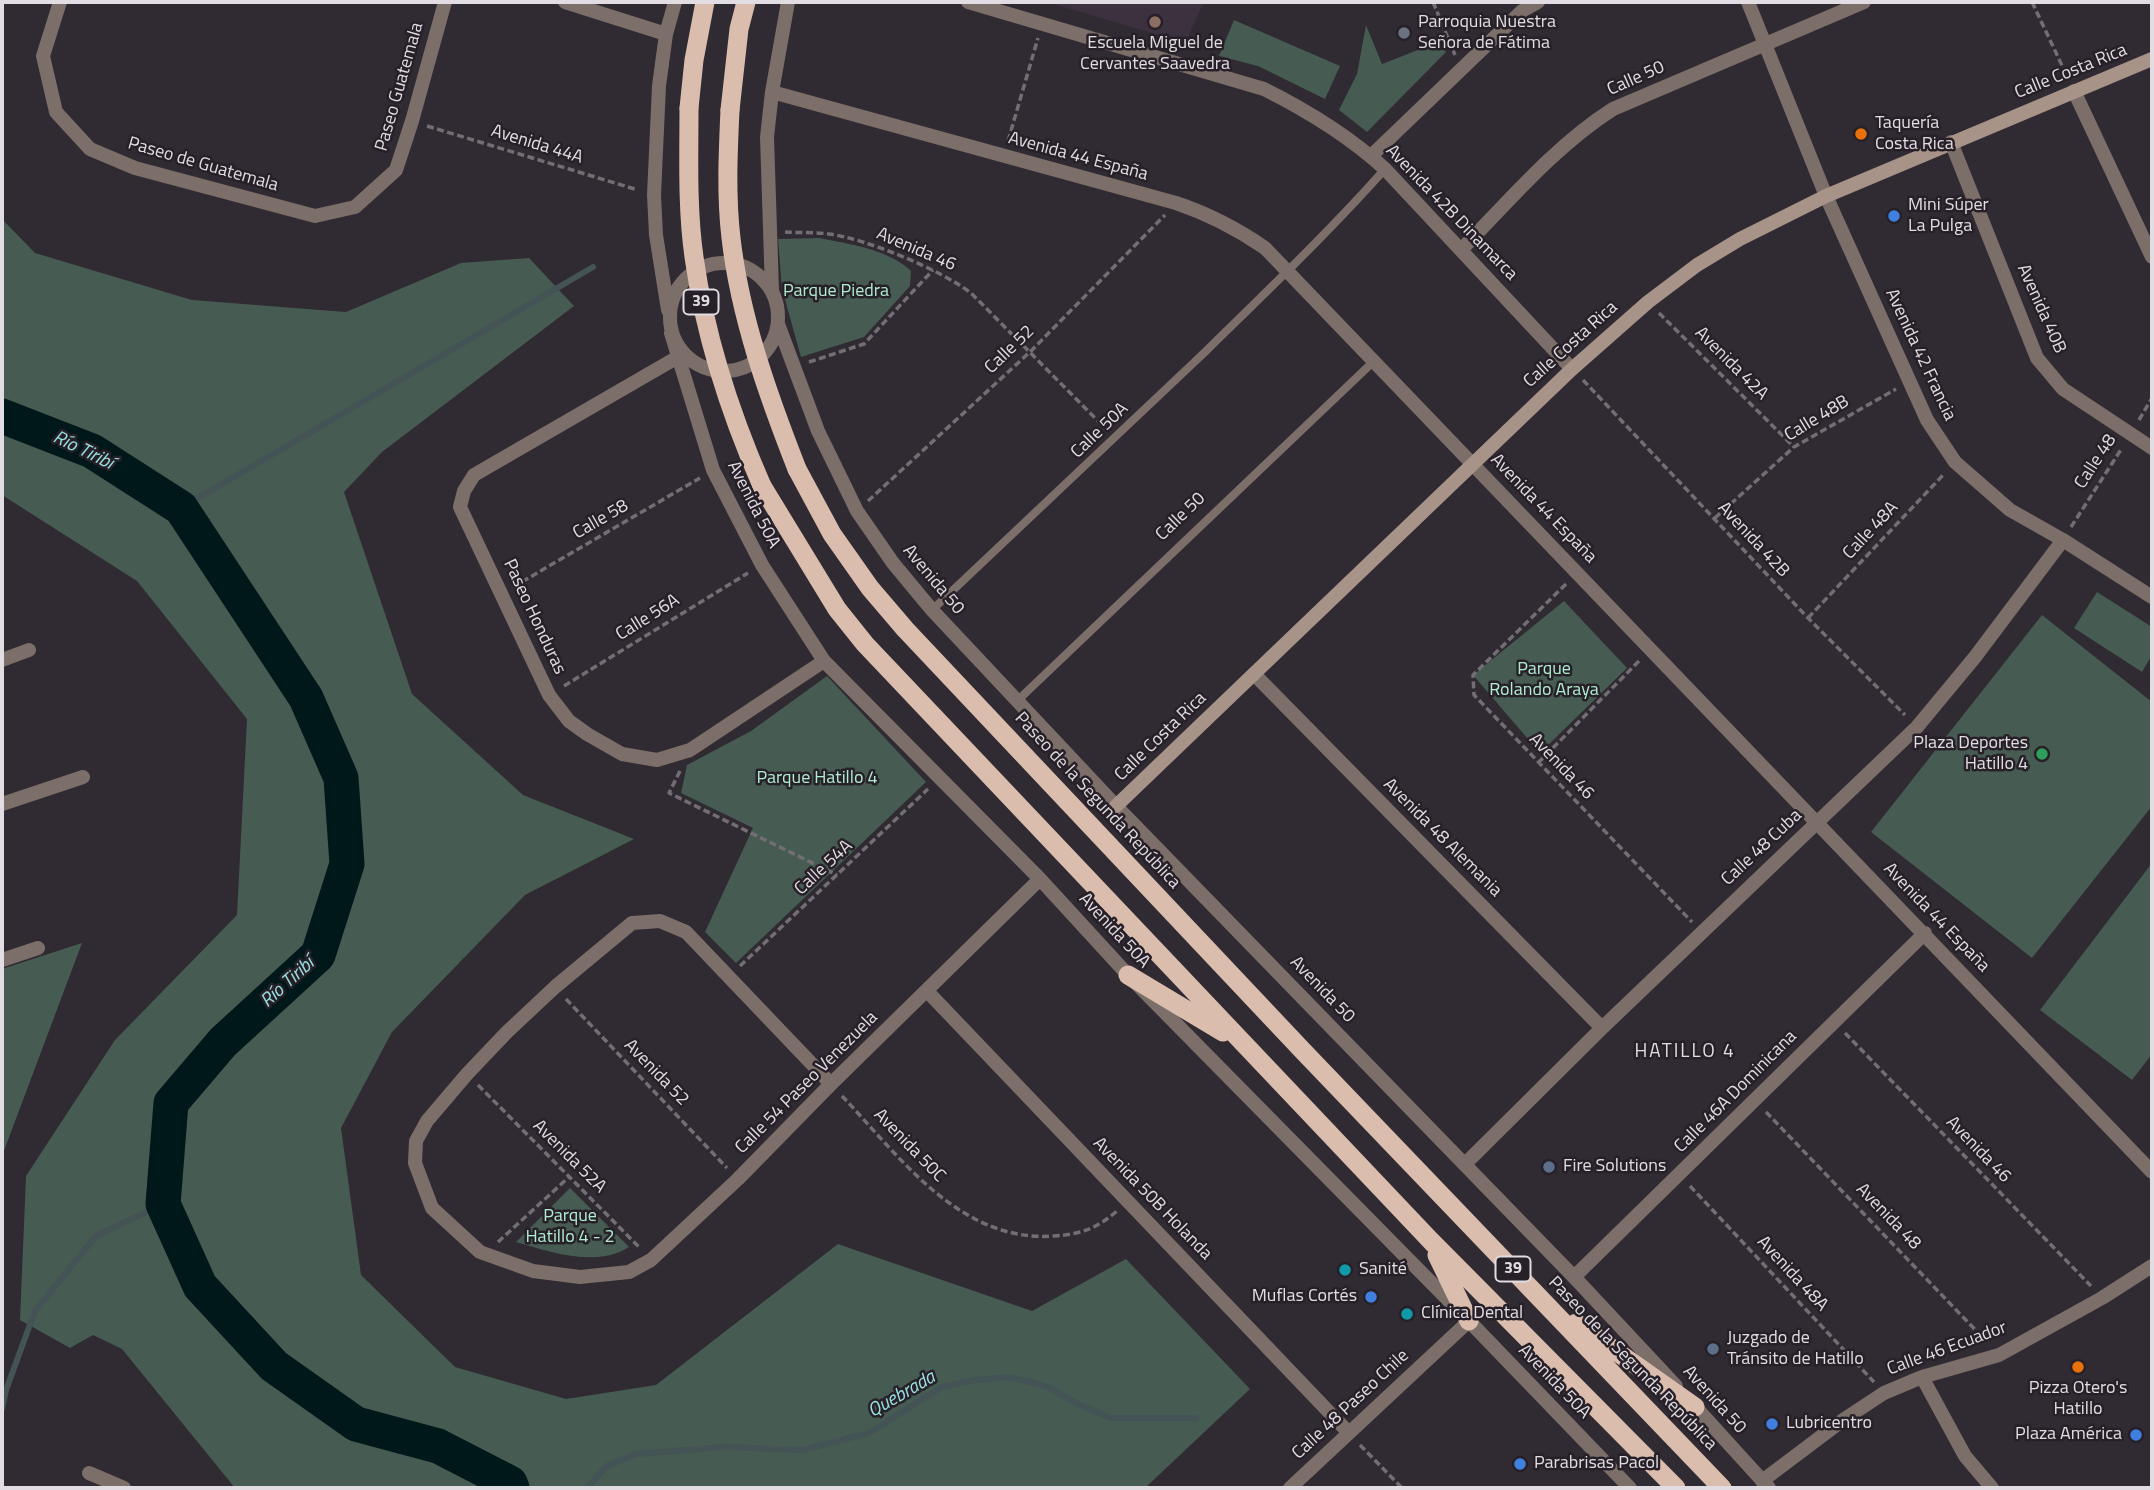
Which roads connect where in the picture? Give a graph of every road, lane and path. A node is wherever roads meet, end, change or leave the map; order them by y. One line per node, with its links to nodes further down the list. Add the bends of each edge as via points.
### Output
1 (60, 2): 29 (street, Paseo de Guatemala, via 43,56 55,112 90,149 135,168 315,216)
2 (445, 2): 21 (street, Paseo Guatemala)
3 (565, 2): 15 (street)
4 (675, 2): 15 (street)
5 (705, 2): 90 (highway, 39, bridge, via 689,108 694,255 705,320 742,441 762,486 837,609 865,644)
6 (746, 2): 106 (highway, Paseo de la Segunda República / 39, bridge, via 730,110 728,186 739,293 777,418 797,469 832,534 905,629)
7 (788, 2): 20 (street)
8 (968, 2): 14 (street, Avenida 42B Dinamarca)
9 (1433, 2): 18 (path)
10 (1538, 2): 18 (street, via 1522,11)
11 (1748, 2): 16 (street, Avenida 42 Francia)
12 (1864, 2): 16 (street, Calle 50)
13 (2032, 2): 19 (path)
14 (1042, 24): 23 (path); 24 (street, Avenida 42B Dinamarca, via 1264,89)
15 (666, 34): 26 (street)
16 (1763, 44): 27 (street, Avenida 42 Francia); 31 (street, Calle 50, via 1613,109 1588,125)
17 (2152, 60): 19 (main road, Calle Costa Rica)
18 (1461, 68): 24 (street)
19 (2074, 91): 22 (main road, Calle Costa Rica); 32 (street)
20 (772, 92): 23 (street, Avenida 44 España); 30 (street, via 767,137)
21 (412, 121): 26 (path, Avenida 44A); 29 (street, Paseo Guatemala, via 396,170)
22 (1951, 142): 27 (main road, Calle Costa Rica); 47 (street, Avenida 40B, via 2037,358 2063,389)
23 (1003, 156): 28 (street, Avenida 44 España)
24 (1371, 156): 25 (street, Avenida 42B Dinamarca)
25 (1385, 169): 31 (street, Avenida 42B Dinamarca); 34 (lane, Calle 50A)
26 (654, 195): 37 (street)
27 (1826, 196): 36 (main road, Calle Costa Rica, via 1740,239); 45 (street, Avenida 42 Francia)
28 (1176, 204): 34 (street, Avenida 44 España, via 1237,229); 40 (path, Calle 52)
29 (355, 207)
30 (770, 232): 33 (path, Avenida 46, via 830,234); 35 (street)
31 (1461, 250): 44 (street, Avenida 42B Dinamarca)
32 (2152, 257)
33 (933, 270): 40 (path, Avenida 46, via 971,293); 43 (path, via 864,344)
34 (1287, 271): 42 (street, Avenida 44 España); 48 (lane, Calle 50A)
35 (772, 291): 37 (street, via 763,278 735,263 704,265 679,285); 38 (street)
36 (1648, 302): 44 (main road, Calle Costa Rica); 49 (path, Avenida 42A)
37 (668, 314): 39 (street)
38 (778, 324): 39 (street, via 762,356 729,371 710,370 693,362); 43 (street, Avenida 50)
39 (671, 333): 41 (street, Avenida 50A)
40 (1031, 351): 48 (path, Avenida 46); 54 (path, Calle 52)
41 (678, 357): 53 (street, Avenida 50A); 59 (street, Paseo Honduras, via 474,475 460,507)
42 (1373, 362): 52 (street, Avenida 44 España); 69 (lane, Calle 50)
43 (794, 366): 54 (street, Avenida 50, via 818,431)
44 (1572, 369): 52 (main road, Calle Costa Rica); 55 (path, Avenida 42B)
45 (1910, 382): 49 (path, Calle 48B); 51 (street, Avenida 42 Francia, via 1927,420)
46 (2152, 398): 47 (path, Calle 48)
47 (2130, 434): 50 (street, Avenida 40B); 56 (path, Calle 48)
48 (1115, 438): 61 (lane, Calle 50A)
49 (1794, 447): 55 (path, Calle 48B)
50 (2152, 448)
51 (1955, 462): 56 (street, Avenida 42 Francia, via 2010,510); 62 (path, Calle 48A)
52 (1472, 464): 58 (street, Avenida 44 España); 67 (main road, Calle Costa Rica)
53 (713, 470): 57 (street, Avenida 50A); 59 (path, Calle 58)
54 (857, 511): 61 (street, Avenida 50)
55 (1714, 519): 62 (path, Avenida 42B)
56 (2063, 540): 60 (street, Avenida 42 Francia); 70 (street, Calle 48 Cuba)
57 (762, 565): 66 (street, Avenida 50A); 68 (path, Calle 56A)
58 (1577, 573): 63 (street, Avenida 44 España); 71 (path, Avenida 46, via 1473,675 1474,695)
59 (502, 594): 68 (street, Paseo Honduras)
60 (2152, 597)
61 (932, 610): 69 (street, Avenida 50)
62 (1808, 618): 70 (path, Avenida 42B)
63 (1650, 649): 71 (path); 77 (street, Avenida 44 España)
64 (29, 650): 65 (street)
65 (2, 660)
66 (824, 661): 68 (street, Paseo Honduras, via 690,750 657,760 622,754 587,734 569,721); 73 (street, Avenida 50A)
67 (1254, 674): 76 (main road, Calle Costa Rica); 89 (street, Avenida 48 Alemania)
68 (549, 695)
69 (1016, 702): 76 (street, Avenida 50)
70 (1917, 727): 77 (street, Calle 48 Cuba)
71 (1538, 763): 80 (path, Avenida 46)
72 (83, 777): 75 (street)
73 (938, 779): 78 (path, Calle 54A); 79 (street, Avenida 50A)
74 (669, 793): 78 (path)
75 (2, 804)
76 (1116, 806): 94 (street, Avenida 50)
77 (1817, 824): 80 (street, Calle 48 Cuba); 81 (street, Avenida 44 España)
78 (837, 875): 85 (path, Calle 54A)
79 (1040, 879): 84 (street, Avenida 50A); 87 (street, Calle 54 Paseo Venezuela)
80 (1701, 932): 89 (street, Calle 48 Cuba)
81 (1924, 933): 88 (street, Calle 46A Dominicana); 95 (street, Avenida 44 España)
82 (38, 948): 83 (street)
83 (2, 960)
84 (1128, 975): 90 (highway); 107 (street, Avenida 50A)
85 (728, 977): 86 (street, via 686,932 660,921 632,923); 92 (street)
86 (555, 987): 91 (street); 98 (path, Avenida 52)
87 (927, 992): 92 (street, Calle 54 Paseo Venezuela); 99 (street, Avenida 50B Holanda)
88 (1834, 1022): 93 (street, Calle 46A Dominicana); 105 (path, Avenida 46)
89 (1602, 1028): 94 (street, Calle 48 Cuba)
90 (1244, 1044): 100 (highway, 39)
91 (467, 1074): 97 (path, Avenida 52A); 101 (street, via 427,1121 416,1141 415,1163 432,1208)
92 (831, 1084): 98 (street, Calle 54 Paseo Venezuela); 99 (path, Avenida 50C, via 933,1192 1001,1232 1036,1238 1070,1235 1101,1225)
93 (1754, 1101): 96 (street, Calle 46A Dominicana); 108 (path, Avenida 48)
94 (1465, 1164): 104 (street, Avenida 50)
95 (2152, 1172)
96 (1679, 1174): 104 (street, Calle 46A Dominicana); 110 (path, Avenida 48A)
97 (569, 1177): 101 (path); 102 (path, Avenida 52A)
98 (738, 1179): 102 (street, Calle 54 Paseo Venezuela)
99 (1128, 1201): 112 (street, Avenida 50B Holanda)
100 (1431, 1241): 107 (highway); 119 (highway, 39)
101 (485, 1254): 102 (street, Calle 54 Paseo Venezuela, via 533,1270 580,1277 629,1272)
102 (651, 1260)
103 (2152, 1266): 105 (street, Calle 46 Ecuador)
104 (1574, 1277): 111 (street, Avenida 50)
105 (2102, 1297): 108 (street, Calle 46 Ecuador)
106 (1539, 1298): 111 (highway); 120 (highway, Paseo de la Segunda República / 39)
107 (1469, 1321): 112 (street, Calle 48 Paseo Chile); 118 (street, Avenida 50A)
108 (1999, 1355): 109 (street, Calle 46 Ecuador)
109 (1922, 1377): 110 (street, Calle 46 Ecuador); 121 (street, via 1965,1456)
110 (1884, 1393): 114 (street, Calle 46 Ecuador)
111 (1695, 1407): 114 (street, Avenida 50)
112 (1349, 1433): 116 (street, Calle 48 Paseo Chile); 117 (path)
113 (89, 1473): 115 (street)
114 (1765, 1484)
115 (124, 1488)
116 (1290, 1488)
117 (1402, 1488)
118 (1630, 1488)
119 (1676, 1488)
120 (1722, 1488)
121 (1992, 1488)

